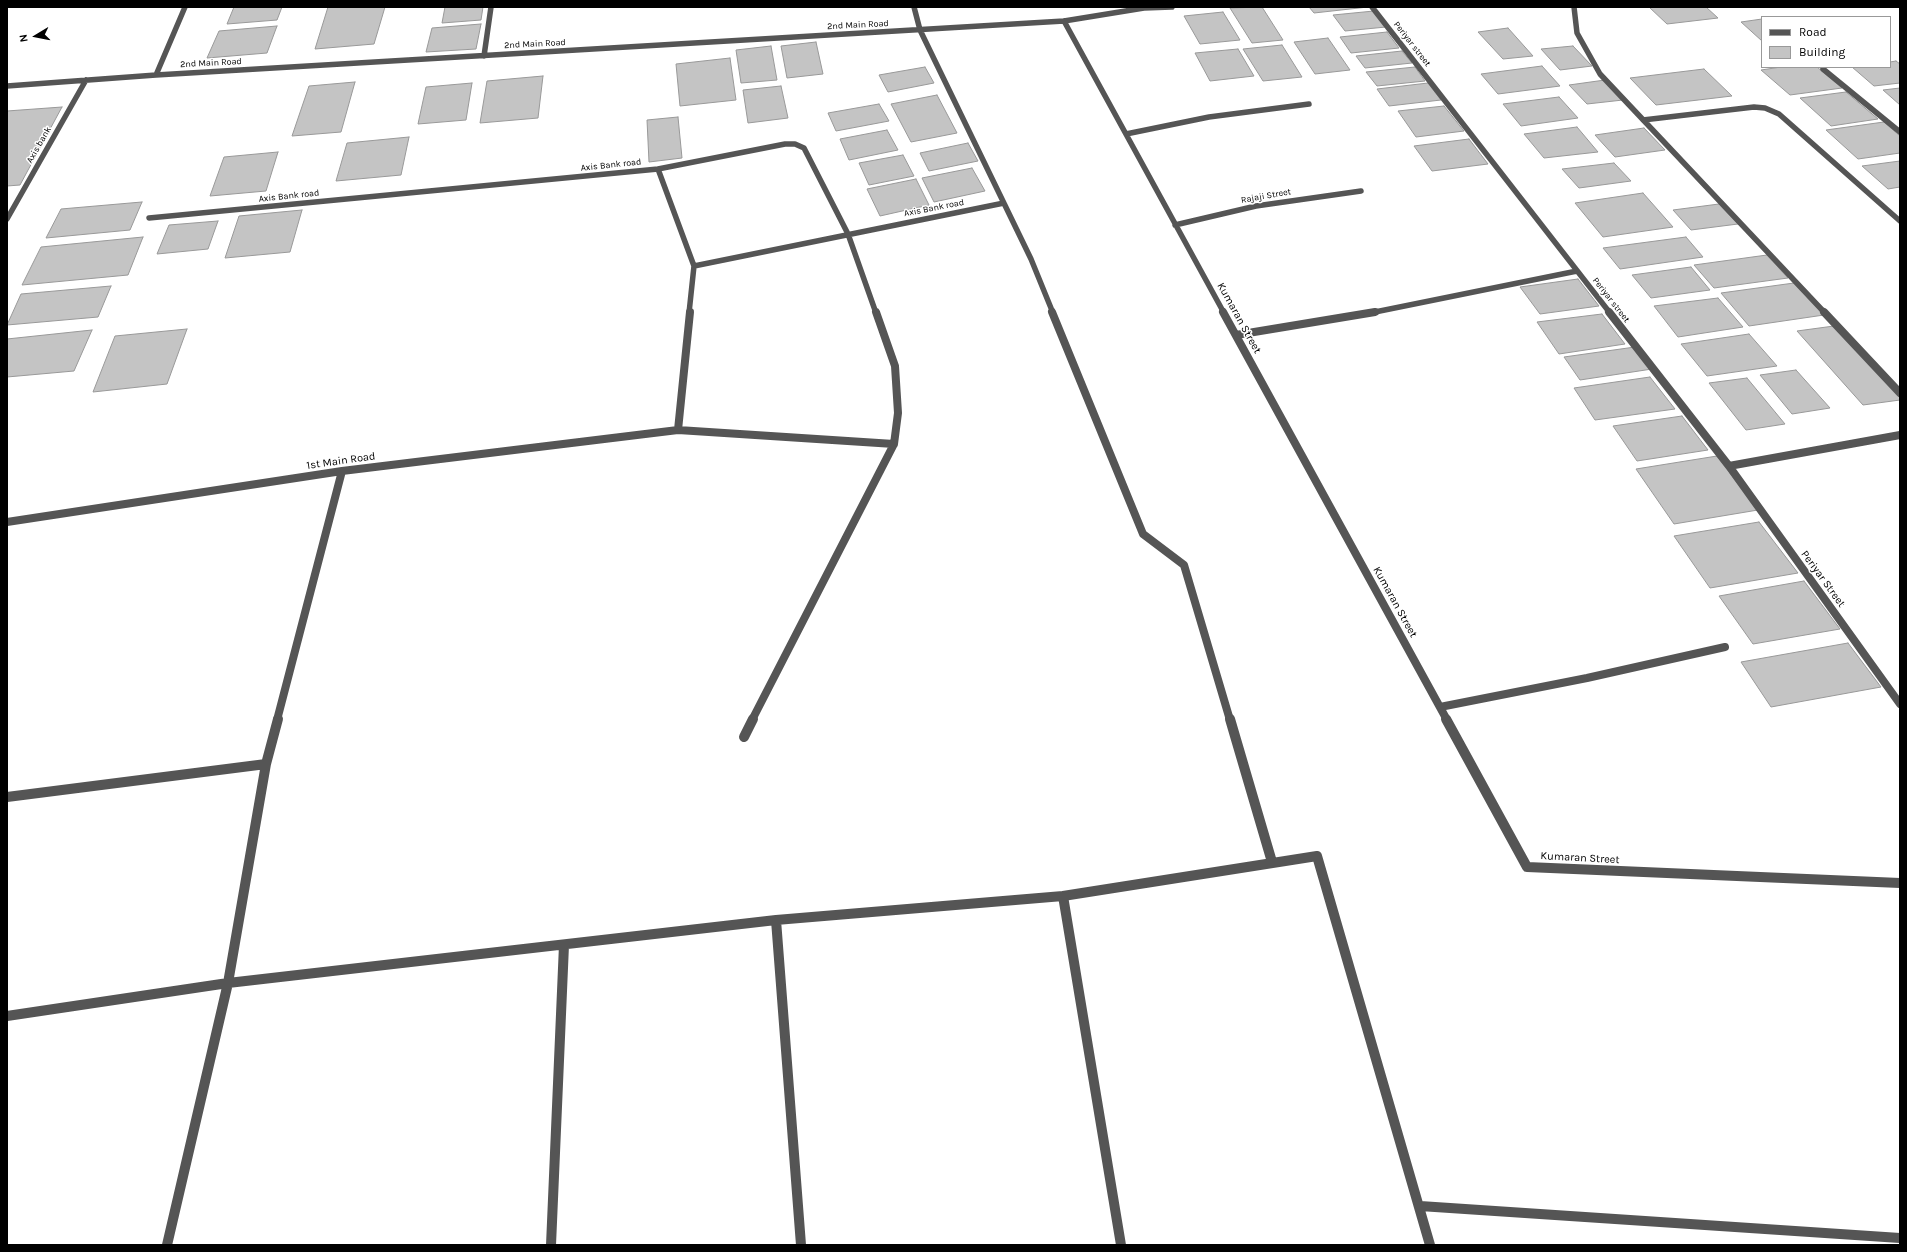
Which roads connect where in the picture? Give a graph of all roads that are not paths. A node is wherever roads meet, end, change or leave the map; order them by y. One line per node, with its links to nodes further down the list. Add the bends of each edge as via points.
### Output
1 (185, 7): 11 (street)
2 (491, 7): 9 (street)
3 (914, 7): 8 (street)
4 (1172, 7): 7 (street, 2nd Main Road, via 1144,8)
5 (1372, 7): 27 (street, Periyar street)
6 (1574, 7): 15 (street, via 1577,33 1600,74)
7 (1064, 21): 8 (street, 2nd Main Road); 17 (street, Kumaran Street)
8 (920, 30): 9 (street, 2nd Main Road); 20 (street)
9 (484, 56): 11 (street, 2nd Main Road)
10 (1823, 69): 16 (street)
11 (156, 75): 12 (street, 2nd Main Road)
12 (86, 80): 13 (street, 2nd Main Road); 22 (street, Axis bank)
13 (7, 86)
14 (1309, 104): 17 (street, via 1209,118)
15 (1643, 120): 23 (street, via 1754,107 1765,108 1779,114); 29 (street)
16 (1900, 132)
17 (1126, 134): 24 (street, Kumaran Street)
18 (658, 169): 21 (street, Axis Bank road); 25 (street, via 795,144 804,148); 26 (street, Axis Bank road)
19 (1361, 191): 24 (street, Rajaji Street, via 1256,206)
20 (1004, 203): 25 (street, Axis Bank road); 42 (street, via 1031,259 1143,534 1184,566)
21 (149, 218)
22 (7, 219)
23 (1900, 221)
24 (1175, 225): 28 (street, Kumaran Street)
25 (848, 234): 26 (street, Axis Bank road); 32 (street, via 895,366 898,413)
26 (694, 266): 30 (street)
27 (1578, 271): 28 (street, via 1339,319); 33 (street, Periyar street)
28 (1236, 335): 38 (street, Kumaran Street)
29 (1900, 393)
30 (678, 430): 32 (street, 1st Main Road); 34 (street, 1st Main Road)
31 (1900, 435): 33 (street)
32 (894, 444): 39 (street)
33 (1729, 466): 37 (street, Periyar Street)
34 (342, 471): 35 (street, 1st Main Road); 40 (street)
35 (7, 522)
36 (1725, 647): 38 (street)
37 (1900, 704)
38 (1440, 707): 43 (street, Kumaran Street, via 1527,867)
39 (744, 737)
40 (266, 764): 41 (street); 47 (street)
41 (7, 797)
42 (1272, 862): 44 (street); 49 (street, via 1317,856)
43 (1900, 883)
44 (1063, 896): 45 (street); 54 (street)
45 (776, 920): 46 (street); 53 (street)
46 (564, 945): 47 (street); 52 (street)
47 (228, 983): 48 (street); 51 (street)
48 (7, 1016)
49 (1420, 1206): 50 (street); 55 (street)
50 (1900, 1238)
51 (167, 1245)
52 (551, 1245)
53 (801, 1245)
54 (1121, 1245)
55 (1430, 1245)

